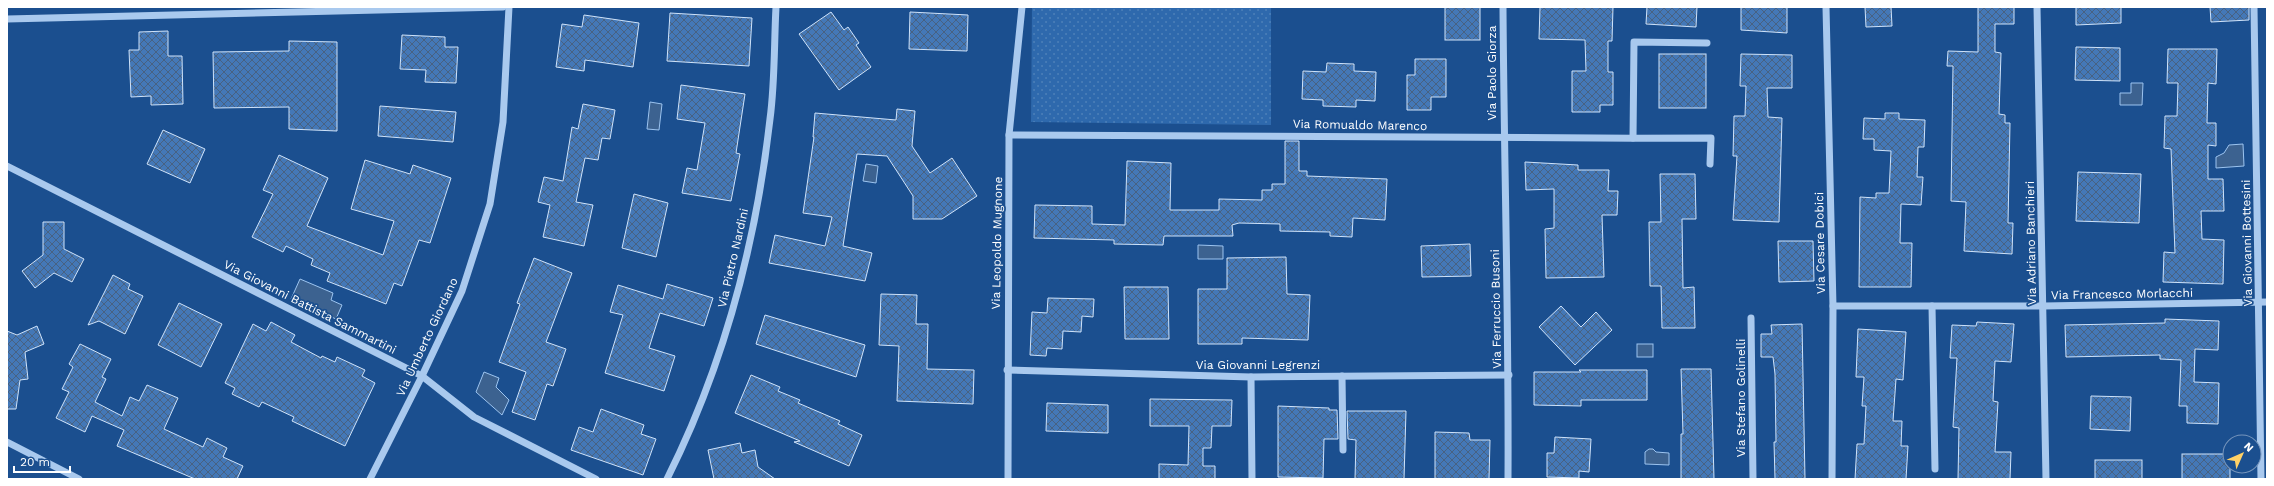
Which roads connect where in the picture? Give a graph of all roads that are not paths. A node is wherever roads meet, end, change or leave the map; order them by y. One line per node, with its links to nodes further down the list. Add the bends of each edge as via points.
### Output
1 (502, 7): 9 (street)
2 (509, 7): 23 (street, Via Umberto Giordano, via 503,122 490,204 462,291)
3 (776, 7): 32 (street, Via Pietro Nardini, via 771,118 752,236 729,322 688,437)
4 (1022, 7): 11 (street, Via Leopoldo Mugnone)
5 (1503, 7): 13 (street, Via Paolo Giorza)
6 (1826, 7): 17 (street, Via Cesare Dobici)
7 (2037, 7): 19 (street, Via Adriano Banchieri)
8 (2254, 7): 16 (street, Via Giovanni Bottesini)
9 (7, 19)
10 (1707, 43): 12 (street, via 1634,42)
11 (1009, 135): 13 (street, Via Romualdo Marenco, via 1284,135); 21 (street, Via Leopoldo Mugnone)
12 (1633, 138): 13 (street, Via Romualdo Marenco); 14 (street, Via Romualdo Marenco, via 1711,138)
13 (1503, 139): 22 (street, Via Ferruccio Busoni)
14 (1710, 164)
15 (7, 166): 23 (street, Via Giovanni Battista Sammartini)
16 (2263, 302): 19 (street, Via Francesco Morlacchi); 39 (street, Via Giovanni Bottesini)
17 (1833, 306): 18 (street, Via Francesco Morlacchi); 37 (street, Via Cesare Dobici)
18 (1932, 306): 19 (street, Via Francesco Morlacchi); 28 (street)
19 (2044, 306): 38 (street, Via Adriano Banchieri)
20 (1752, 318): 36 (street, Via Stefano Golinelli)
21 (1007, 370): 25 (street, Via Giovanni Legrenzi); 33 (street, Via Leopoldo Mugnone)
22 (1508, 375): 24 (street, Via Giovanni Legrenzi); 35 (street, Via Ferruccio Busoni)
23 (422, 376): 30 (street, Via Umberto Giordano); 31 (street, Via Giovanni Battista Sammartini, via 474,417)
24 (1342, 376): 25 (street, Via Giovanni Legrenzi); 27 (street)
25 (1251, 377): 34 (street)
26 (7, 442): 29 (street)
27 (1343, 450)
28 (1935, 469)
29 (78, 479)
30 (370, 479)
31 (596, 479)
32 (667, 479)
33 (1008, 479)
34 (1252, 479)
35 (1508, 479)
36 (1753, 479)
37 (1832, 479)
38 (2046, 479)
39 (2261, 479)

